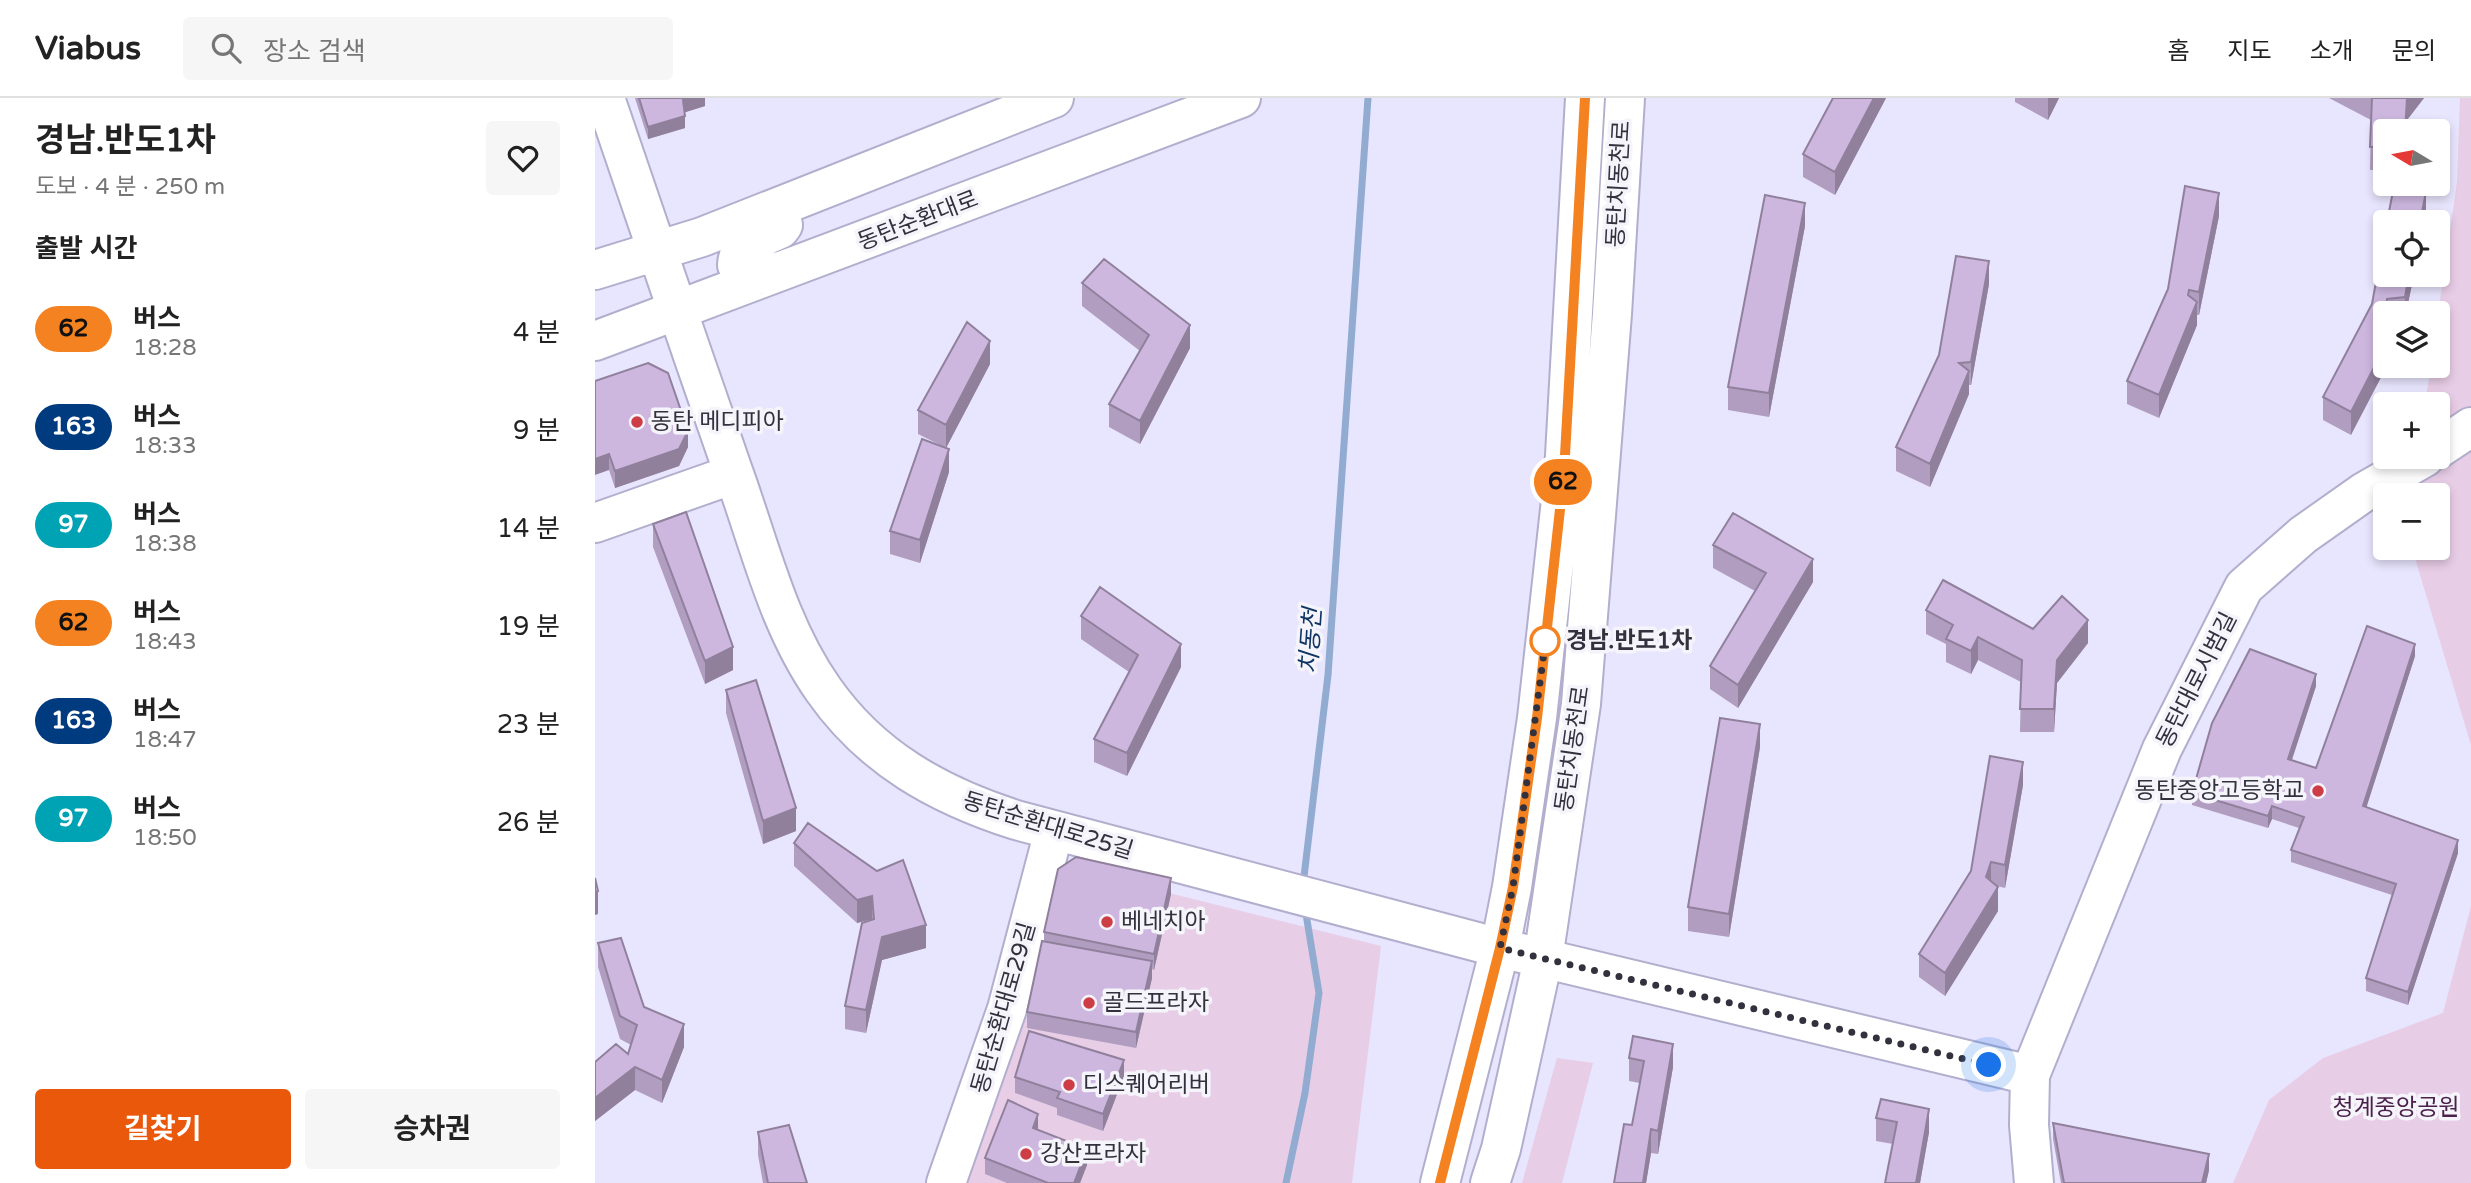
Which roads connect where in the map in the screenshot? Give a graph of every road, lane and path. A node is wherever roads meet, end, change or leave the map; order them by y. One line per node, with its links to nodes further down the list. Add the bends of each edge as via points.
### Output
1 (605, 98): 7 (street, 동탄순환대로25길)
2 (1054, 98): 6 (street)
3 (1241, 98): 8 (street, 동탄순환대로)
4 (1625, 98): 19 (street, 동탄치동천로, via 1581,704)
5 (1578, 104): 18 (street, 동탄치동천로, via 1564,473 1535,731)
6 (807, 196): 7 (street); 8 (street, via 780,229 743,247 737,255 737,265 755,276)
7 (657, 253): 9 (street); 10 (street, 동탄순환대로25길)
8 (795, 267): 10 (street, 동탄순환대로)
9 (595, 270)
10 (675, 310): 11 (street, 동탄순환대로); 15 (street, 동탄순환대로25길)
11 (595, 341)
12 (2471, 427): 13 (street)
13 (2450, 441)
14 (2404, 469): 20 (street, 동탄대로시범길, via 2303,535 2244,587 2162,750)
15 (734, 474): 16 (street); 17 (street, 동탄순환대로25길, via 792,634 844,716 895,764 933,788 975,807)
16 (595, 523)
17 (1054, 831): 18 (street, 동탄순환대로25길); 21 (street, 동탄순환대로29길, via 1007,1009)
18 (1500, 948): 19 (street, 동탄순환대로25길); 22 (street, 동탄치동천로)
19 (1543, 959): 20 (street, 동탄순환대로25길); 23 (street, 동탄치동천로)
20 (2030, 1074): 24 (street, 동탄대로시범길)
21 (946, 1183)
22 (1440, 1183)
23 (1490, 1183)
24 (2034, 1183)

